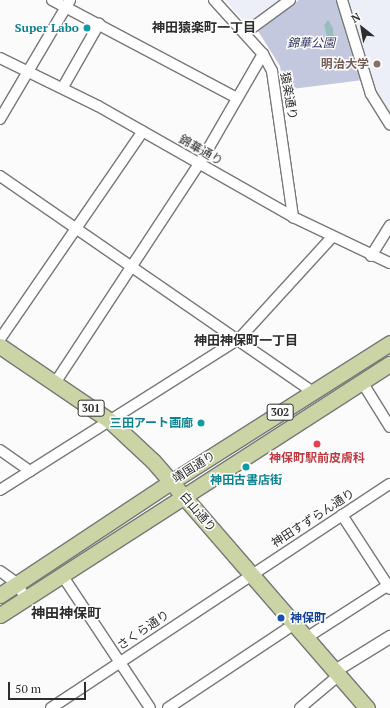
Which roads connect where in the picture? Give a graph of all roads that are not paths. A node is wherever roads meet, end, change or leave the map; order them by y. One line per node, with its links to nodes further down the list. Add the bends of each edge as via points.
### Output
1 (52, 0): 5 (street)
2 (214, 0): 7 (street, 猿楽通り)
3 (290, 0): 7 (street)
4 (342, 0): 14 (street, via 363,74 375,104)
5 (68, 3): 6 (street); 10 (street)
6 (99, 24): 11 (street); 12 (street)
7 (245, 33): 8 (street, 猿楽通り)
8 (263, 54): 12 (street); 18 (street, 猿楽通り, via 276,84)
9 (0, 58): 10 (street, 錦華通り)
10 (30, 71): 11 (street, 錦華通り); 13 (street)
11 (63, 87): 15 (street, 錦華通り)
12 (237, 98): 16 (street)
13 (0, 119)
14 (390, 124)
15 (143, 131): 16 (street, 錦華通り); 20 (street)
16 (199, 164): 18 (street, 錦華通り); 24 (street)
17 (0, 176): 20 (street)
18 (293, 217): 21 (street, 錦華通り)
19 (390, 225): 22 (street)
20 (77, 229): 24 (street); 25 (street)
21 (332, 237): 22 (street, 錦華通り); 26 (street)
22 (371, 256): 23 (street, 錦華通り)
23 (390, 263)
24 (132, 266): 26 (street); 31 (street)
25 (0, 339)
26 (239, 339): 32 (street); 33 (street)
27 (390, 342): 32 (main road, 靖国通り / 302)
28 (0, 346): 31 (main road, 白山通り / 301)
29 (390, 364): 30 (main road, 靖国通り / 302)
30 (362, 382): 34 (street); 40 (main road, 靖国通り / 302)
31 (55, 383): 33 (main road, 白山通り / 301)
32 (313, 392): 37 (main road, 靖国通り / 302)
33 (109, 420): 36 (street); 37 (main road, 白山通り / 301, via 141,449)
34 (390, 427)
35 (0, 450): 36 (street)
36 (30, 471): 39 (street)
37 (171, 482): 40 (main road, 白山通り / 301); 45 (main road, 靖国通り / 302)
38 (390, 484): 41 (street, 神田すずらん通り)
39 (0, 490)
40 (183, 496): 43 (main road, 靖国通り / 302); 44 (main road, 白山通り / 301)
41 (342, 515): 44 (street, 神田すずらん通り); 46 (street)
42 (0, 571): 45 (street)
43 (62, 574): 48 (main road, 靖国通り / 302); 53 (street)
44 (250, 575): 50 (main road, 白山通り / 301); 53 (street, さくら通り)
45 (17, 584): 47 (main road, 靖国通り / 302); 48 (street)
46 (389, 586): 52 (street)
47 (0, 595)
48 (26, 598): 49 (main road, 靖国通り / 302)
49 (0, 615)
50 (293, 625): 52 (main road, 白山通り / 301); 57 (street)
51 (390, 637): 54 (street)
52 (306, 638): 54 (main road, 白山通り / 301)
53 (119, 662): 55 (street, さくら通り); 56 (street)
54 (337, 673): 58 (street); 59 (main road, 白山通り / 301)
55 (51, 708)
56 (150, 708)
57 (168, 708)
58 (300, 708)
59 (367, 708)

